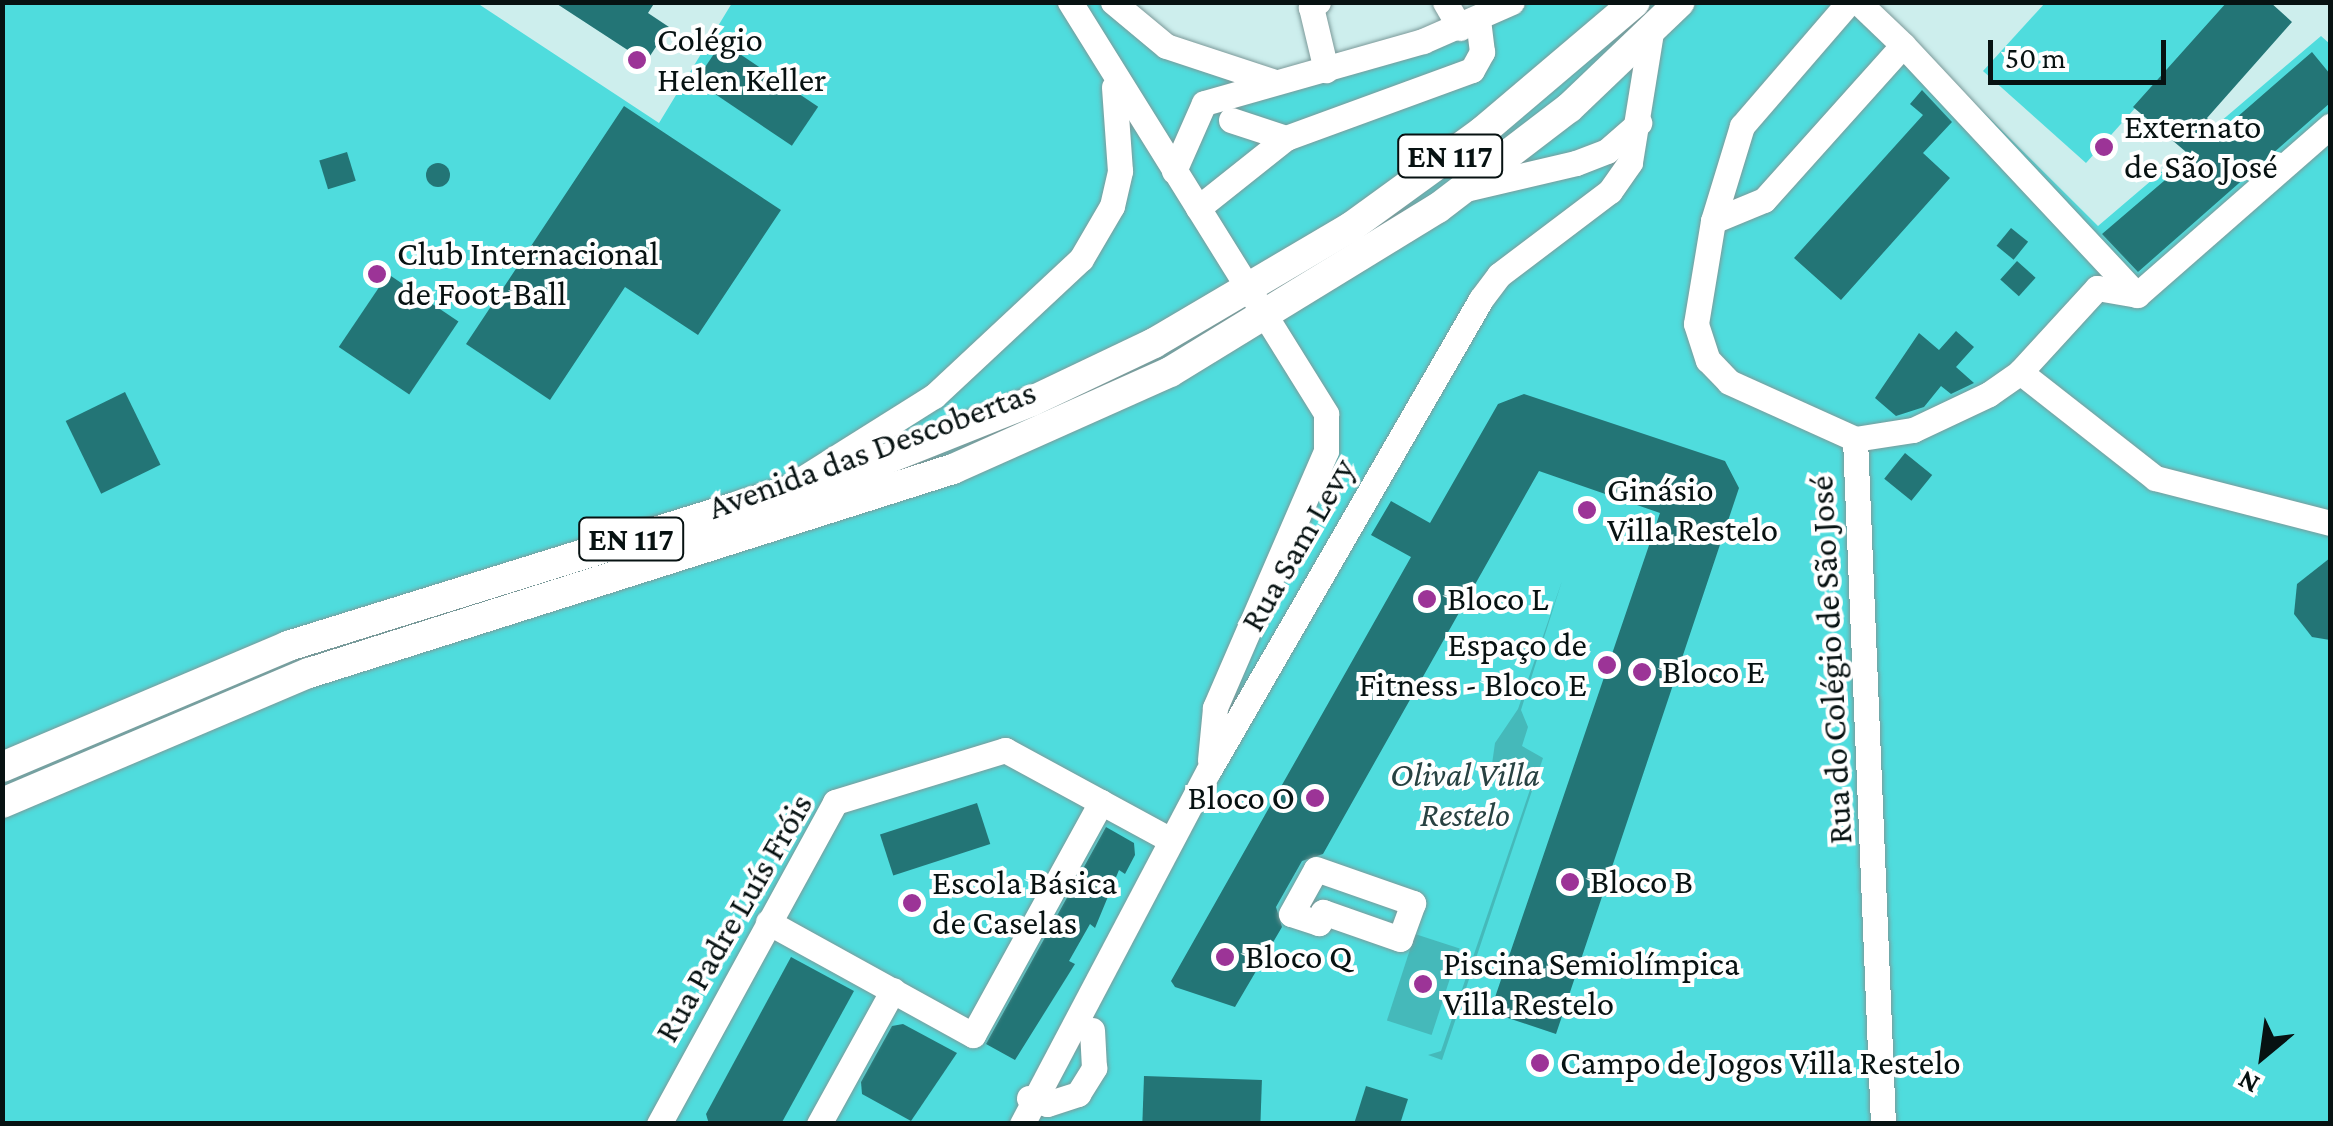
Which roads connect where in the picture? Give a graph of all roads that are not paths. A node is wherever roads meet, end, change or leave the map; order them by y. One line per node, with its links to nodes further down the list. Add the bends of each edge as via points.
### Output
1 (1070, 2): 15 (street)
2 (1113, 2): 13 (street)
3 (1445, 2): 11 (street)
4 (1512, 2): 11 (street)
5 (1636, 2): 26 (main road, Avenida das Descobertas / EN 117, via 1431,171)
6 (1646, 2): 12 (main road)
7 (1680, 2): 12 (main road, Avenida das Descobertas)
8 (1850, 2): 25 (street, Rua do Colégio de São José, via 1742,126)
9 (1858, 2): 14 (street)
10 (1314, 5): 16 (street)
11 (1469, 25): 16 (street); 21 (street, via 1482,52 1472,70)
12 (1651, 33): 19 (street, Rua Sam Levy); 23 (main road, Avenida das Descobertas)
13 (1150, 34): 15 (street, via 1110,24); 17 (street, via 1215,67)
14 (1903, 45): 25 (street, via 1764,200); 27 (street)
15 (1107, 67): 22 (street); 31 (street, via 1120,171 1112,206 1081,259 947,386)
16 (1326, 70): 17 (street)
17 (1272, 81): 22 (street, via 1204,103)
18 (1232, 120): 21 (street)
19 (1639, 123): 23 (street, via 1607,151 1576,164); 34 (street, Rua Sam Levy, via 1630,162 1610,191 1499,275 1480,299)
20 (2330, 126): 27 (street)
21 (1286, 138): 24 (street)
22 (1174, 171): 24 (street)
23 (1463, 189): 28 (main road, Avenida das Descobertas)
24 (1198, 208): 26 (street)
25 (1713, 221): 30 (street, Rua do Colégio de São José, via 1696,324 1708,360 1756,398)
26 (1250, 290): 28 (street); 31 (main road, Avenida das Descobertas / EN 117, via 1032,401)
27 (2136, 295): 29 (street, via 2097,288)
28 (1268, 318): 34 (street, via 1326,414 1326,451 1216,708); 36 (main road, Avenida das Descobertas, via 954,469 309,673)
29 (2020, 372): 30 (street, via 1913,430); 32 (street, via 2156,478)
30 (1855, 439): 45 (street, Rua do Colégio de São José)
31 (774, 496): 33 (main road, Avenida das Descobertas / EN 117, via 288,646)
32 (2330, 523)
33 (2, 767)
34 (1209, 770): 37 (street, Rua Sam Levy)
35 (1101, 802): 37 (street, Rua Padre Luís Fróis); 38 (street, Rua Padre Luís Fróis, via 1005,750 835,802); 39 (street, via 973,1035)
36 (2, 803)
37 (1171, 840): 41 (street, Rua Sam Levy)
38 (768, 922): 39 (street); 42 (street, Rua Padre Luís Fróis)
39 (893, 990): 43 (street)
40 (1092, 1030): 41 (street, via 1094,1068 1078,1094 1047,1104)
41 (1030, 1098): 44 (street, Rua Sam Levy)
42 (660, 1124)
43 (819, 1124)
44 (1022, 1124)
45 (1884, 1124)

